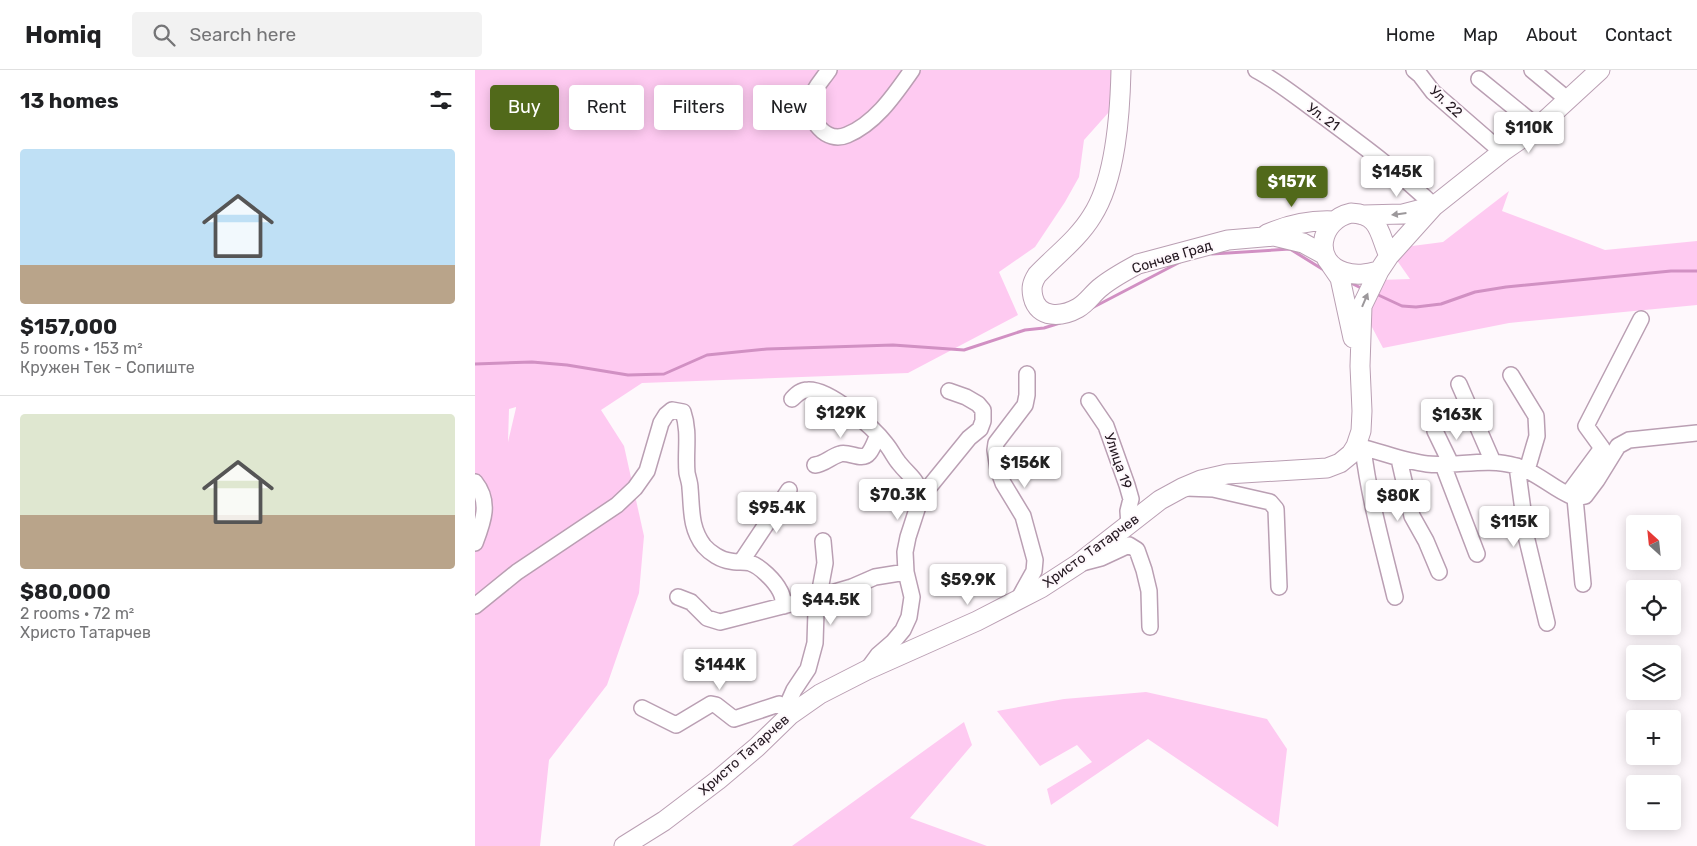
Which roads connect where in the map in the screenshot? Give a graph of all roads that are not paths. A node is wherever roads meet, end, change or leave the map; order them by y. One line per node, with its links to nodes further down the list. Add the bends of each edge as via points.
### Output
1 (829, 70): 2 (street, via 811,98 811,110 821,130 837,137 859,130 871,120)
2 (913, 70)
3 (1121, 70): 16 (main road, Сончев Град, via 1115,144 1107,186 1091,218 1033,282 1033,301 1040,310 1049,315 1062,315 1079,308 1101,287 1138,264 1228,240)
4 (1256, 70): 8 (street, Ул. 21)
5 (1414, 70): 12 (street, Ул. 22, via 1433,92)
6 (1532, 70): 10 (street)
7 (1595, 71): 10 (main road)
8 (1271, 74): 13 (street, Ул. 21, via 1411,184)
9 (1479, 78): 11 (street)
10 (1567, 99): 11 (main road)
11 (1538, 127): 12 (main road)
12 (1502, 152): 13 (main road)
13 (1434, 206): 14 (main road, one-way to 14, via 1403,214); 18 (main road)
14 (1363, 215): 15 (main road, via 1351,213); 18 (main road, via 1380,230)
15 (1333, 221): 16 (main road, via 1318,220 1294,225); 17 (main road, via 1323,240)
16 (1259, 237): 17 (main road, via 1274,236 1303,243)
17 (1328, 260): 18 (main road, via 1337,270 1362,275); 20 (main road, via 1343,287)
18 (1384, 264): 20 (main road, one-way to 18, via 1362,306)
19 (1641, 319): 39 (street, via 1586,426 1602,448)
20 (1360, 366): 30 (main road)
21 (1027, 374): 54 (street, via 1025,405 995,450 1003,483 1023,516 1035,560 1034,571)
22 (1511, 374): 35 (street, via 1536,416 1537,436)
23 (1459, 384): 32 (street)
24 (949, 391): 40 (street, via 978,404 983,410 983,421)
25 (792, 399): 29 (street, via 808,390 820,393 861,418)
26 (1089, 401): 41 (street, Улица 19, via 1106,426 1127,485 1131,499 1127,511)
27 (1435, 430): 34 (street)
28 (1697, 434): 39 (street, via 1623,442 1585,496)
29 (878, 435): 33 (street, via 866,456 839,454 824,464); 40 (street, via 919,486)
30 (1360, 447): 31 (street); 37 (main road, Христо Татарчев, via 1340,463 1327,468 1227,474); 53 (street)
31 (1399, 459): 34 (street); 48 (street, via 1412,516)
32 (1493, 462): 34 (street); 35 (street)
33 (815, 465)
34 (1447, 465): 44 (street)
35 (1522, 468): 39 (street); 57 (street, via 1527,540)
36 (475, 482): 43 (street, via 482,490 485,507)
37 (1181, 488): 41 (main road, Христо Татарчев); 50 (street, via 1213,489 1274,504)
38 (789, 490): 45 (street)
39 (1571, 496): 49 (street)
40 (921, 498): 47 (street, via 905,552)
41 (1129, 525): 46 (main road, Христо Татарчев)
42 (823, 541): 52 (street, via 825,563)
43 (475, 543)
44 (1477, 554)
45 (741, 562): 55 (street, via 719,557 706,548 696,532 687,473 687,425 683,412 672,410 661,423 647,471 635,488 617,505 517,572); 56 (street, via 755,566 771,580 780,591)
46 (1078, 564): 54 (main road, Христо Татарчев); 58 (street, via 1129,545 1137,550 1149,591)
47 (906, 572): 52 (street, via 875,577); 59 (street, via 912,597 909,617 903,630)
48 (1439, 572)
49 (1583, 584)
50 (1279, 587)
51 (678, 597): 56 (street, via 691,602 707,618 721,622)
52 (818, 597): 56 (street); 61 (street, via 815,643 808,669 794,690)
53 (1395, 597)
54 (1018, 600): 59 (main road, Христо Татарчев)
55 (475, 606)
56 (784, 606)
57 (1547, 623)
58 (1150, 627)
59 (867, 670): 61 (main road, Христо Татарчев)
60 (642, 708): 61 (street, via 676,725 711,704 733,719 779,704)
61 (788, 711): 62 (main road, Христо Татарчев, via 757,747 718,780 664,821)
62 (624, 846)

